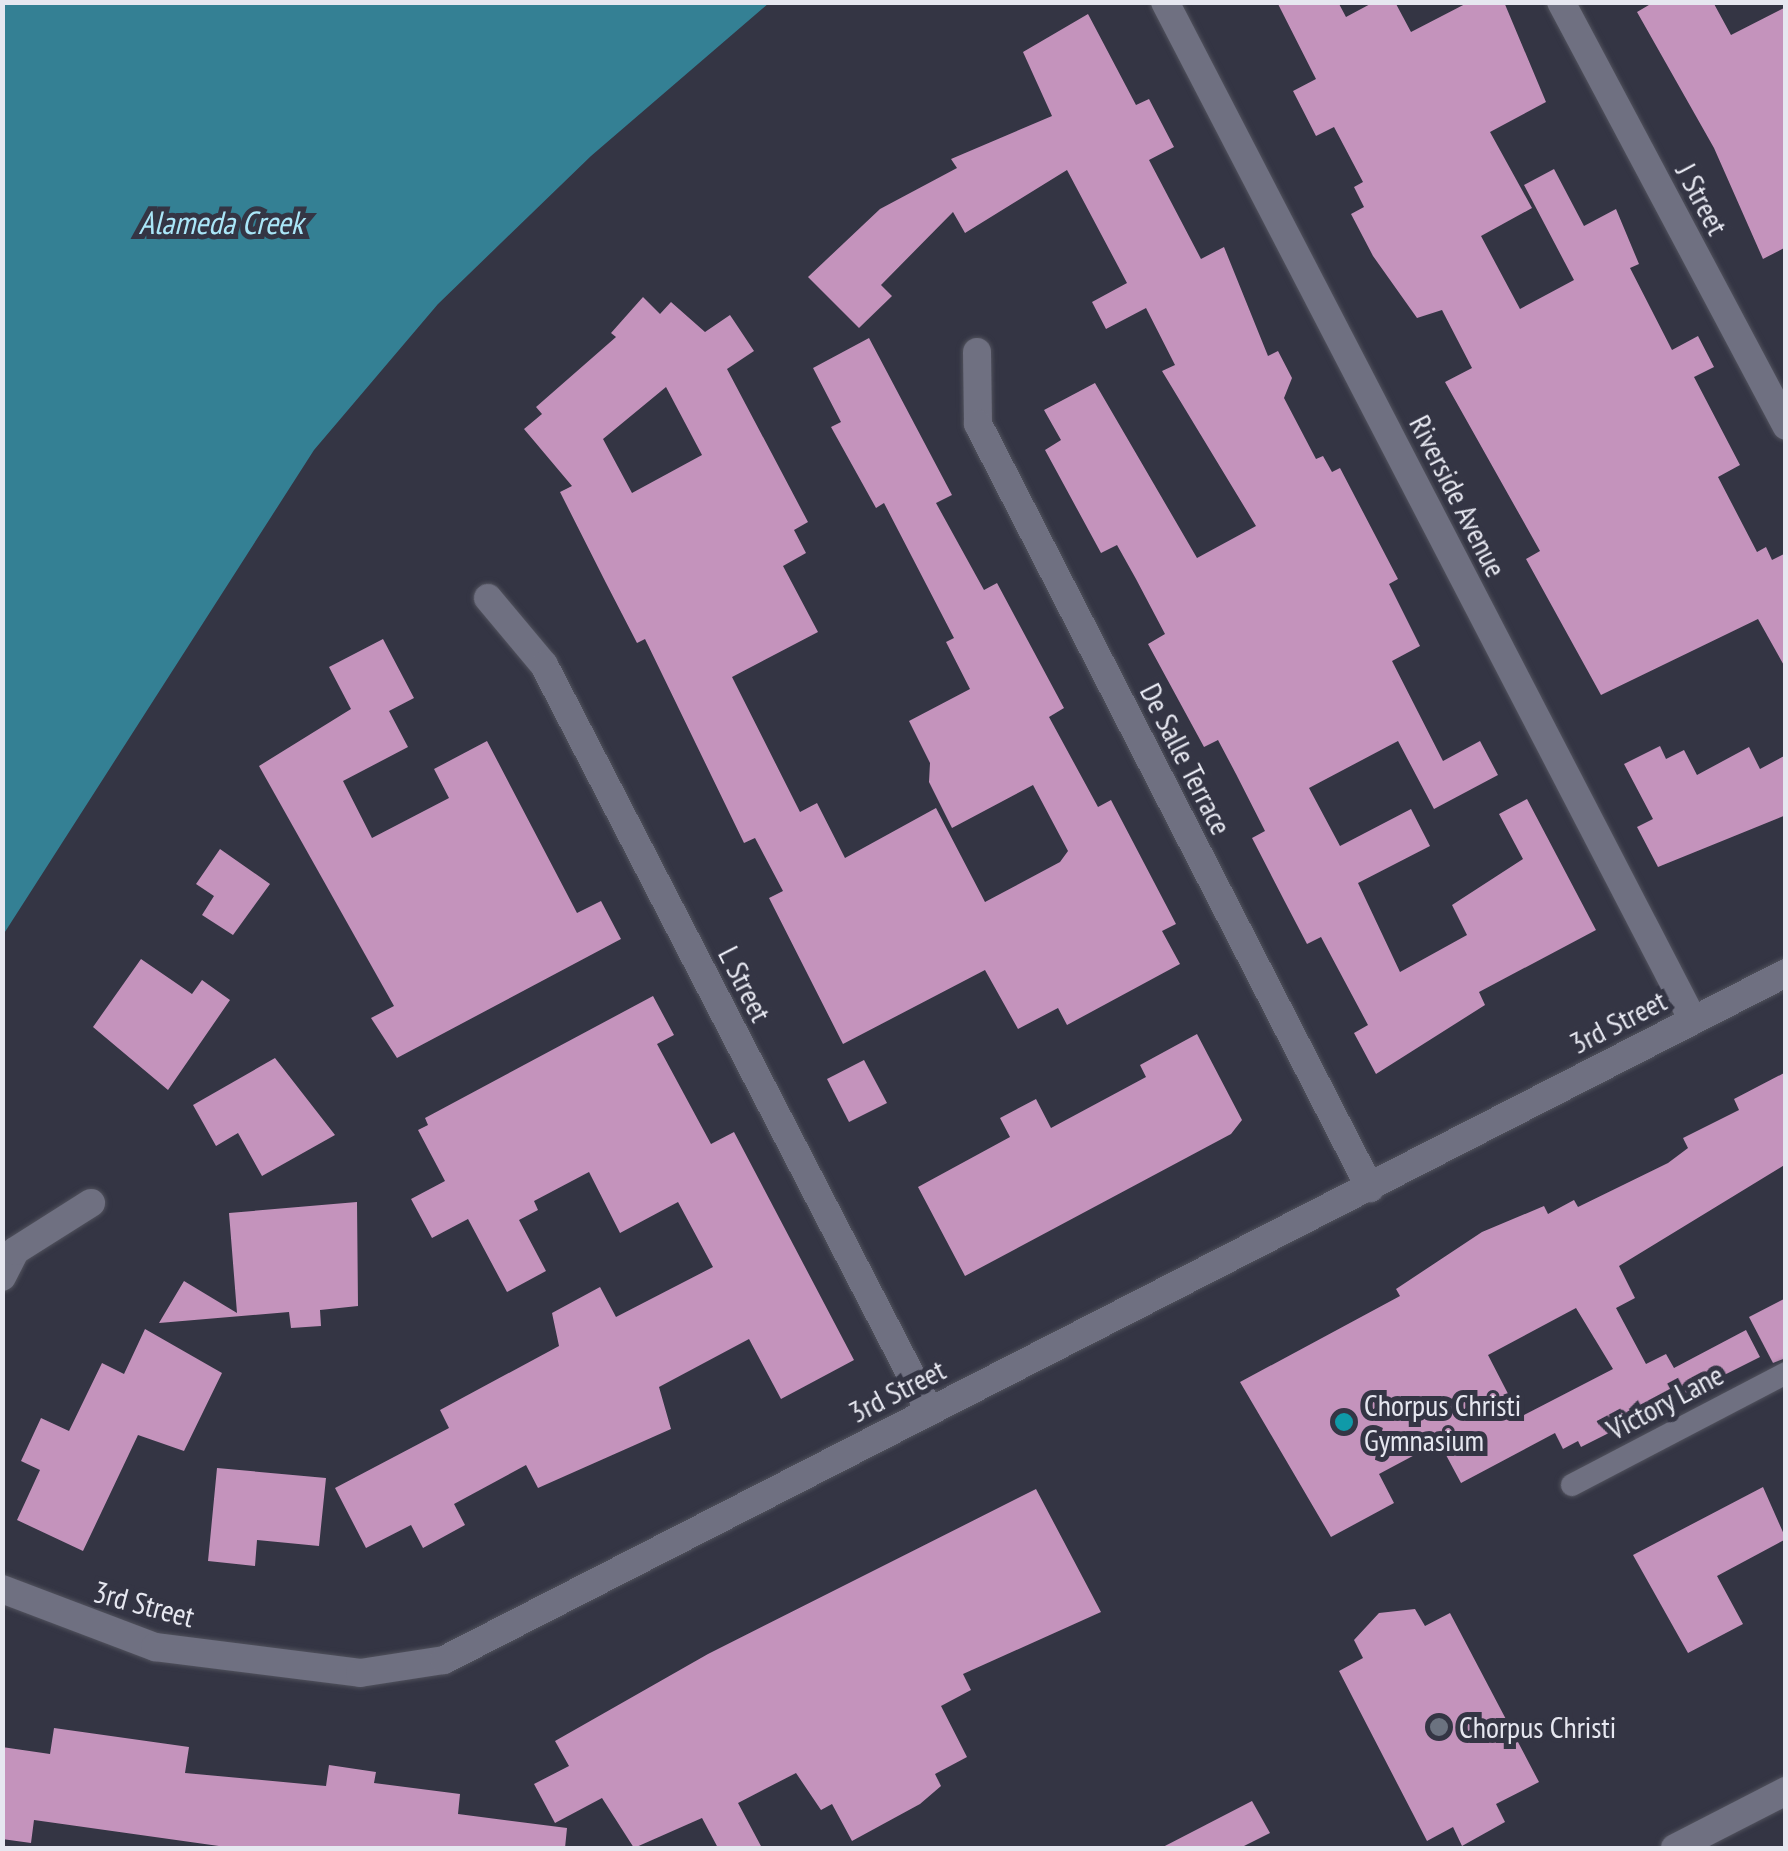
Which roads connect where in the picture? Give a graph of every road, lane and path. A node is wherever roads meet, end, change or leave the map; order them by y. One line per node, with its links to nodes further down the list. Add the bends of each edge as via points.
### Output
1 (1165, 2): 7 (street, Riverside Avenue)
2 (1560, 2): 4 (street, J Street)
3 (977, 352): 8 (street, De Salle Terrace, via 978,424)
4 (1786, 426)
5 (488, 598): 12 (street, L Street, via 544,664)
6 (1786, 973): 7 (street, 3rd Street)
7 (1693, 1020): 8 (street, 3rd Street)
8 (1370, 1188): 12 (street, 3rd Street)
9 (91, 1202): 10 (street, via 15,1251)
10 (2, 1277)
11 (1786, 1372): 13 (lane, Victory Lane)
12 (929, 1410): 14 (street, 3rd Street, via 481,1642 400,1670 360,1673 155,1647)
13 (1572, 1485)
14 (2, 1588)
15 (1786, 1790): 16 (street)
16 (1675, 1848)

